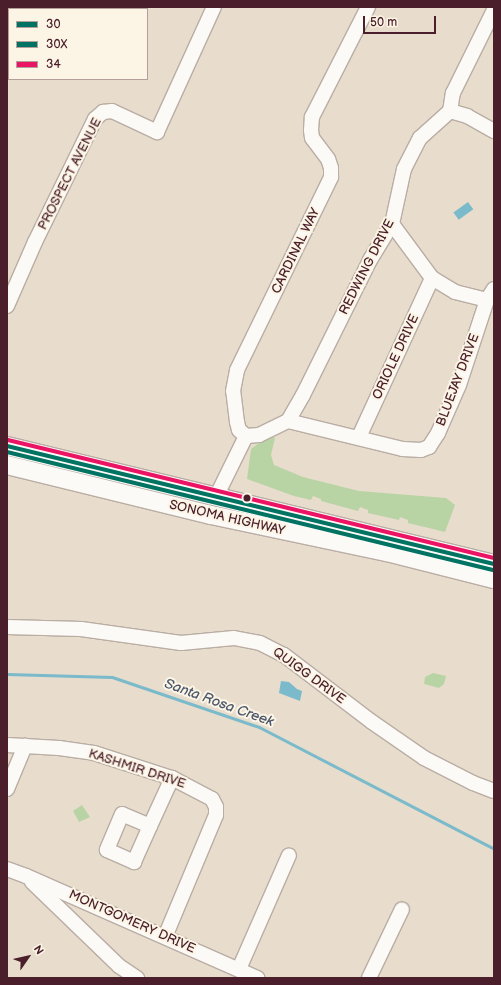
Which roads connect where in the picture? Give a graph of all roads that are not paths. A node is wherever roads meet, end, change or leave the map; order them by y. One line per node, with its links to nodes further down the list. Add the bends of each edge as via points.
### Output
1 (214, 7): 9 (street, PROSPECT AVENUE, via 157,132 112,111 103,112 95,119)
2 (368, 7): 11 (street, CARDINAL WAY, via 312,117 312,138 328,159 331,178 237,370 233,391 237,422 239,430)
3 (494, 10): 4 (street, via 453,93)
4 (450, 111): 5 (street, via 467,116); 6 (street, REDWING DRIVE, via 420,138 404,169)
5 (494, 132)
6 (392, 224): 7 (street); 10 (street, REDWING DRIVE, via 370,260 303,396)
7 (432, 278): 8 (street, via 455,292); 12 (street, ORIOLE DRIVE)
8 (491, 294): 12 (street, BLUEJAY DRIVE, via 459,385 438,433 429,447 421,450 403,449)
9 (7, 306)
10 (288, 421): 11 (street, via 259,435); 12 (street, BLUEJAY DRIVE)
11 (246, 436): 15 (street)
12 (359, 437)
13 (7, 446): 15 (main road, SONOMA HIGHWAY)
14 (7, 465): 16 (main road, SONOMA HIGHWAY)
15 (216, 497): 16 (main road); 17 (main road, SONOMA HIGHWAY)
16 (212, 515): 18 (main road, SONOMA HIGHWAY)
17 (494, 564)
18 (494, 579)
19 (7, 627): 24 (street, QUIGG DRIVE, via 82,629 181,643 234,638 260,643 284,655 424,758)
20 (7, 745): 21 (street, KASHMIR DRIVE)
21 (25, 746): 22 (street, KASHMIR DRIVE, via 94,753); 23 (street)
22 (172, 778): 25 (street); 30 (street, KASHMIR DRIVE, via 212,799 216,815)
23 (7, 789)
24 (494, 791)
25 (150, 826)
26 (289, 855): 31 (street)
27 (7, 869): 28 (street, MONTGOMERY DRIVE)
28 (26, 876): 30 (street, MONTGOMERY DRIVE); 32 (street, via 119,966)
29 (402, 909): 34 (street)
30 (165, 937): 31 (street, MONTGOMERY DRIVE)
31 (239, 969): 33 (street, MONTGOMERY DRIVE)
32 (137, 978)
33 (257, 978)
34 (369, 978)

